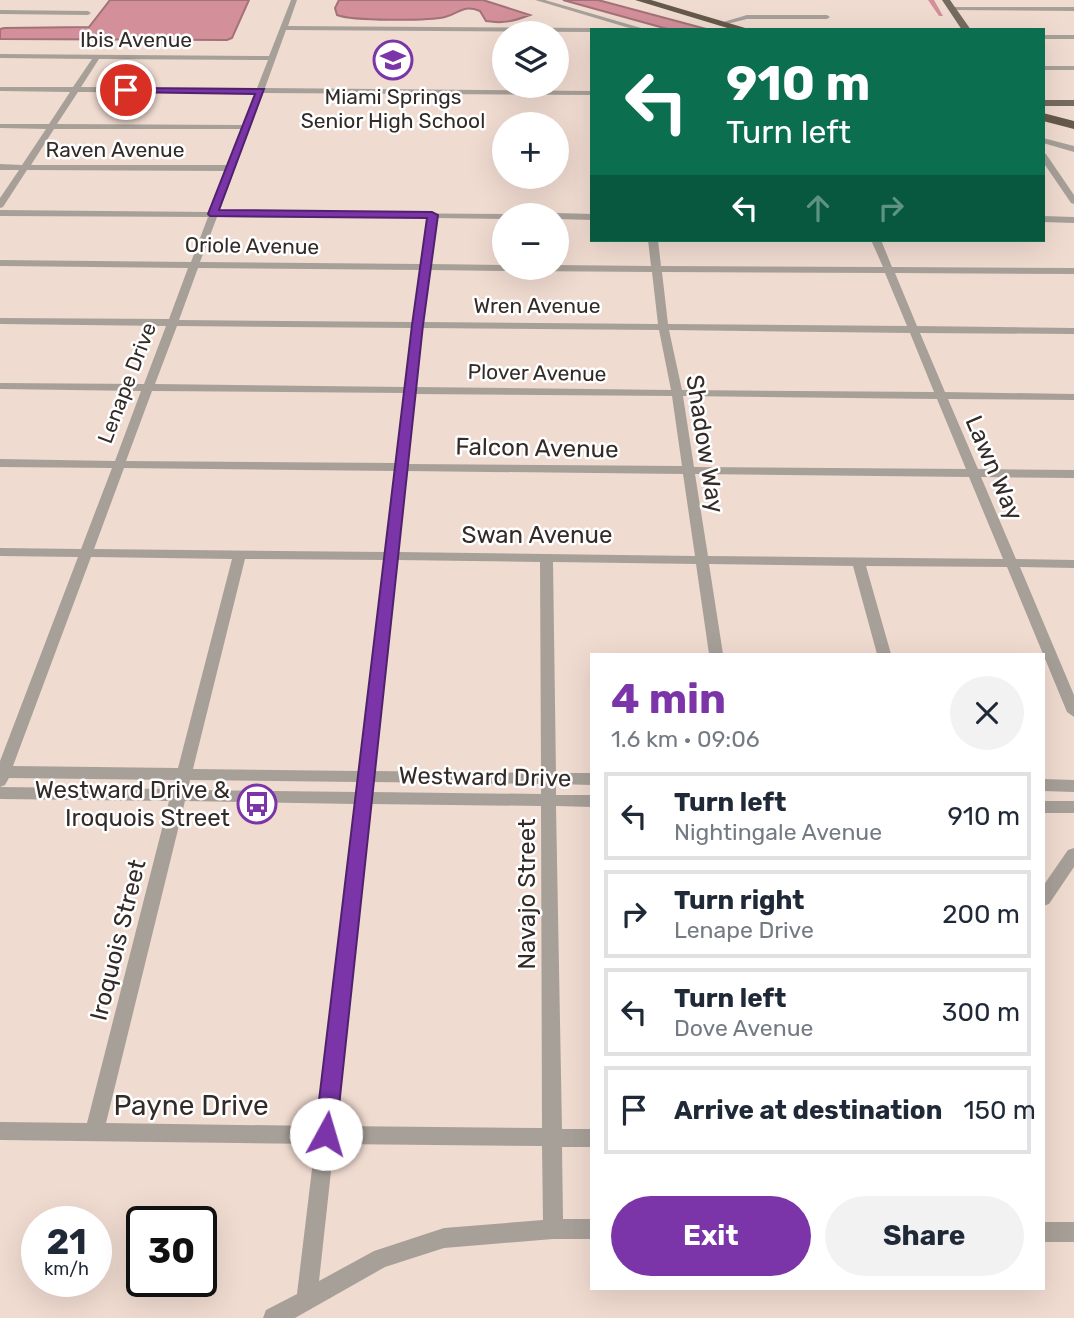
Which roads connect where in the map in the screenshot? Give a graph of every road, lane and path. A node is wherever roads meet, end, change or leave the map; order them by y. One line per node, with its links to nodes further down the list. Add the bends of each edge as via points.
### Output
1 (294, 0): 12 (street, Lenape Drive)
2 (538, 0): 10 (street)
3 (946, 0): 5 (main road)
4 (636, 1): 11 (highway); 11 (highway)
5 (953, 9): 6 (street); 15 (main road)
6 (1074, 9)
7 (0, 12): 8 (street)
8 (88, 13)
9 (827, 17): 11 (street, via 747,16)
10 (630, 25): 13 (street); 14 (street)
11 (727, 26)
12 (284, 28): 16 (street); 21 (street, Lenape Drive)
13 (621, 28)
14 (639, 28)
15 (966, 28)
16 (590, 30)
17 (1045, 37): 18 (street)
18 (1074, 37)
19 (0, 56): 20 (street, Ibis Avenue)
20 (97, 57): 21 (street, Ibis Avenue); 25 (street)
21 (272, 58): 26 (street, Lenape Drive)
22 (1045, 68): 23 (street)
23 (1074, 68)
24 (0, 89): 25 (street)
25 (75, 90): 26 (street); 33 (street)
26 (260, 91): 27 (street); 34 (street, Lenape Drive)
27 (590, 93)
28 (1074, 103): 29 (main road)
29 (1045, 110)
30 (1045, 112): 31 (highway)
31 (1074, 122)
32 (0, 126): 33 (street)
33 (53, 127): 34 (street); 39 (street)
34 (246, 128): 40 (street, Lenape Drive)
35 (1045, 141): 36 (street)
36 (1074, 149)
37 (1045, 159): 42 (street)
38 (0, 167): 39 (street, Raven Avenue)
39 (26, 167): 40 (street, Raven Avenue); 44 (street)
40 (230, 169): 46 (street, Lenape Drive)
41 (1045, 174): 42 (street)
42 (1056, 174): 43 (street)
43 (1074, 201)
44 (0, 205)
45 (0, 213): 46 (street)
46 (213, 214): 47 (street); 56 (street, Lenape Drive)
47 (432, 215): 48 (street); 57 (street)
48 (492, 216)
49 (569, 216): 50 (street)
50 (590, 216)
51 (1045, 219): 52 (street)
52 (1074, 220)
53 (653, 242): 60 (street, Shadow Way)
54 (877, 242): 61 (street, Lawn Way)
55 (0, 263): 56 (street, Oriole Avenue)
56 (194, 265): 57 (street, Oriole Avenue); 64 (street, Lenape Drive)
57 (425, 267): 58 (street, Oriole Avenue); 65 (street)
58 (492, 268)
59 (569, 268): 60 (street)
60 (657, 269): 61 (street); 66 (street, Shadow Way)
61 (890, 270): 62 (street); 67 (street, Lawn Way)
62 (1074, 271)
63 (0, 321): 64 (street, Wren Avenue)
64 (173, 322): 65 (street, Wren Avenue); 70 (street, Lenape Drive)
65 (417, 325): 66 (street, Wren Avenue); 71 (street)
66 (663, 326): 67 (street, Wren Avenue); 72 (street, Shadow Way)
67 (915, 330): 68 (street, Wren Avenue); 73 (street, Lawn Way)
68 (1074, 331)
69 (0, 386): 70 (street, Plover Avenue)
70 (147, 388): 71 (street, Plover Avenue); 76 (street, Lenape Drive)
71 (410, 390): 72 (street, Plover Avenue); 77 (street)
72 (677, 394): 73 (street, Plover Avenue); 78 (street, Shadow Way)
73 (942, 397): 74 (street, Plover Avenue); 79 (street, Lawn Way)
74 (1074, 397)
75 (0, 463): 76 (street, Falcon Avenue)
76 (118, 465): 77 (street, Falcon Avenue); 82 (street, Lenape Drive)
77 (402, 467): 78 (street, Falcon Avenue); 84 (street)
78 (689, 471): 79 (street, Falcon Avenue); 86 (street, Shadow Way)
79 (974, 473): 80 (street, Falcon Avenue); 88 (street, Lawn Way)
80 (1074, 474)
81 (0, 552): 82 (street, Swan Avenue)
82 (85, 553): 83 (street, Swan Avenue); 94 (street, Lenape Drive)
83 (239, 555): 84 (street, Swan Avenue); 93 (street, Iroquois Street)
84 (392, 556): 85 (street, Swan Avenue); 95 (street)
85 (546, 558): 86 (street, Swan Avenue); 96 (street, Navajo Street)
86 (702, 559): 87 (street, Swan Avenue); 90 (street, Shadow Way)
87 (858, 561): 88 (street, Swan Avenue); 91 (street)
88 (1012, 563): 89 (street, Swan Avenue); 92 (street, Lawn Way)
89 (1074, 564)
90 (716, 653)
91 (884, 653)
92 (1074, 712)
93 (184, 774): 94 (street, Westward Drive); 95 (street, Westward Drive); 101 (street, Iroquois Street)
94 (1, 775)
95 (366, 776): 96 (street, Westward Drive); 102 (street)
96 (550, 778): 97 (street, Westward Drive); 103 (street, Navajo Street)
97 (590, 779)
98 (1045, 785): 99 (street)
99 (1074, 786)
100 (0, 793): 101 (street, Westward Drive)
101 (177, 796): 102 (street, Westward Drive); 110 (street, Iroquois Street)
102 (364, 798): 103 (street, Westward Drive); 111 (street)
103 (551, 800): 104 (street, Westward Drive); 112 (street, Navajo Street)
104 (590, 801)
105 (1045, 807): 106 (street)
106 (1074, 807)
107 (1074, 854): 108 (street)
108 (1045, 896)
109 (0, 1130): 110 (street, Payne Drive)
110 (94, 1132): 111 (street, Payne Drive)
111 (326, 1134): 112 (street, Payne Drive); 118 (street)
112 (553, 1138): 113 (street, Payne Drive); 114 (street, Navajo Street)
113 (590, 1138)
114 (553, 1228): 115 (street); 118 (street, via 444,1238 380,1258)
115 (590, 1229)
116 (1045, 1232): 117 (street)
117 (1074, 1232)
118 (307, 1297): 119 (street)
119 (274, 1318)

